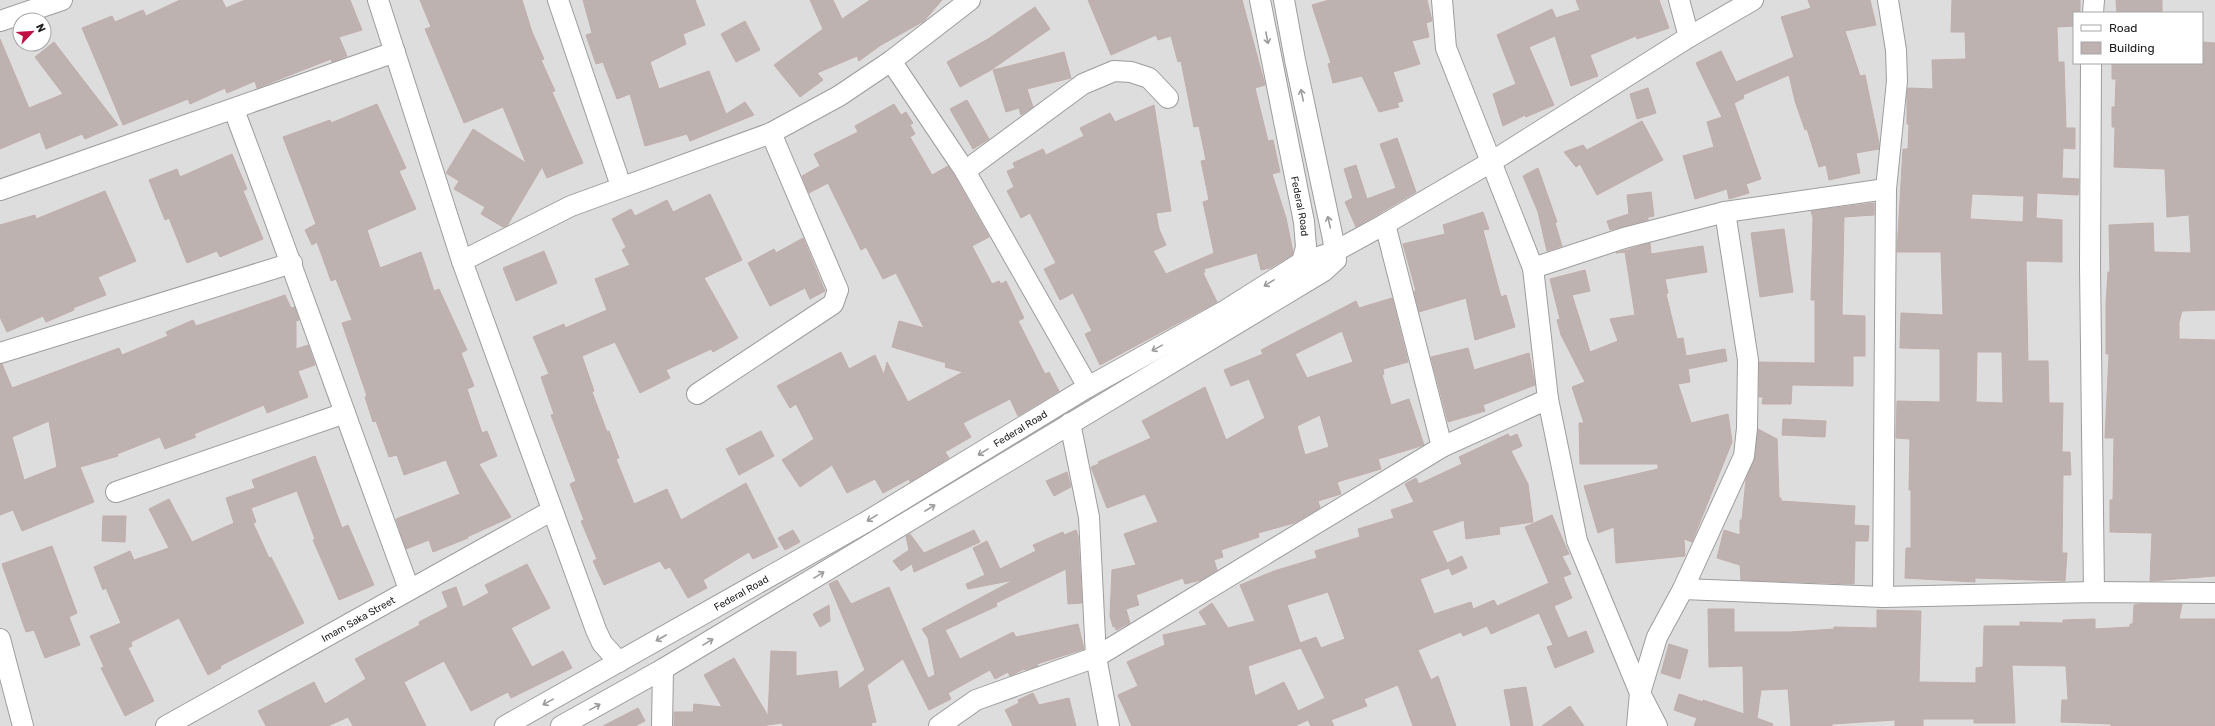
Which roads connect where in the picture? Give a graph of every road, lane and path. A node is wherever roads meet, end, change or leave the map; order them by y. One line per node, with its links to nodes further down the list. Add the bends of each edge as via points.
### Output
1 (60, 0): 13 (street)
2 (378, 0): 15 (street)
3 (558, 0): 23 (street)
4 (970, 0): 16 (street)
5 (1260, 0): 30 (street, Federal Road, one-way to 30, via 1304,222 1306,247)
6 (1284, 0): 28 (street, Federal Road, one-way to 6)
7 (1442, 0): 21 (street, via 1446,48)
8 (1680, 0): 14 (street)
9 (1753, 0): 14 (street)
10 (1888, 0): 24 (street, via 1896,50 1897,81)
11 (2094, 0): 12 (street)
12 (2093, 12)
13 (0, 21)
14 (1689, 37): 21 (street)
15 (396, 52): 19 (street); 29 (street)
16 (891, 61): 20 (street, via 840,96); 22 (street)
17 (2091, 64): 44 (street, via 2090,266)
18 (1168, 98): 22 (street, via 1149,78 1131,72 1114,71 1083,84)
19 (234, 110): 25 (street); 31 (street)
20 (771, 133): 23 (street); 35 (street, via 838,290 837,296 833,304)
21 (1491, 162): 27 (street); 32 (street)
22 (965, 171): 34 (street)
23 (621, 186): 29 (street, via 571,206)
24 (1886, 189): 26 (street); 46 (street)
25 (0, 190)
26 (1725, 212): 32 (street, via 1624,238); 43 (street, via 1748,360 1744,456)
27 (1385, 224): 28 (street); 39 (street)
28 (1334, 252): 30 (street); 38 (street, Federal Road, via 1336,260 1324,271)
29 (462, 261): 41 (street)
30 (1302, 262): 34 (street, Federal Road, one-way to 34, via 1226,310)
31 (292, 263): 33 (street); 37 (street)
32 (1533, 268): 36 (street)
33 (0, 353)
34 (1088, 387): 49 (street, Federal Road, one-way to 49, via 866,522)
35 (697, 394)
36 (1548, 399): 39 (street); 51 (street, via 1577,541)
37 (345, 413): 40 (street); 42 (street)
38 (1070, 423): 48 (street, via 1089,517); 50 (street, Federal Road, one-way to 38)
39 (1442, 447): 48 (street)
40 (116, 492)
41 (551, 510): 42 (street, Imam Saka Street); 49 (street, via 596,630 602,643)
42 (409, 588): 53 (street, Imam Saka Street)
43 (1683, 590): 46 (street); 51 (street, via 1657,637)
44 (2094, 592): 45 (street); 46 (street)
45 (2215, 593)
46 (1883, 597)
47 (0, 639): 52 (street)
48 (1096, 657): 57 (street, via 976,700); 58 (street)
49 (619, 662): 54 (street, Federal Road, one-way to 54)
50 (663, 669): 55 (street, Federal Road, one-way to 50); 56 (street)
51 (1640, 693): 59 (street); 60 (street)
52 (23, 726)
53 (166, 726)
54 (505, 726)
55 (561, 726)
56 (662, 726)
57 (939, 726)
58 (1108, 726)
59 (1637, 726)
60 (1657, 726)

